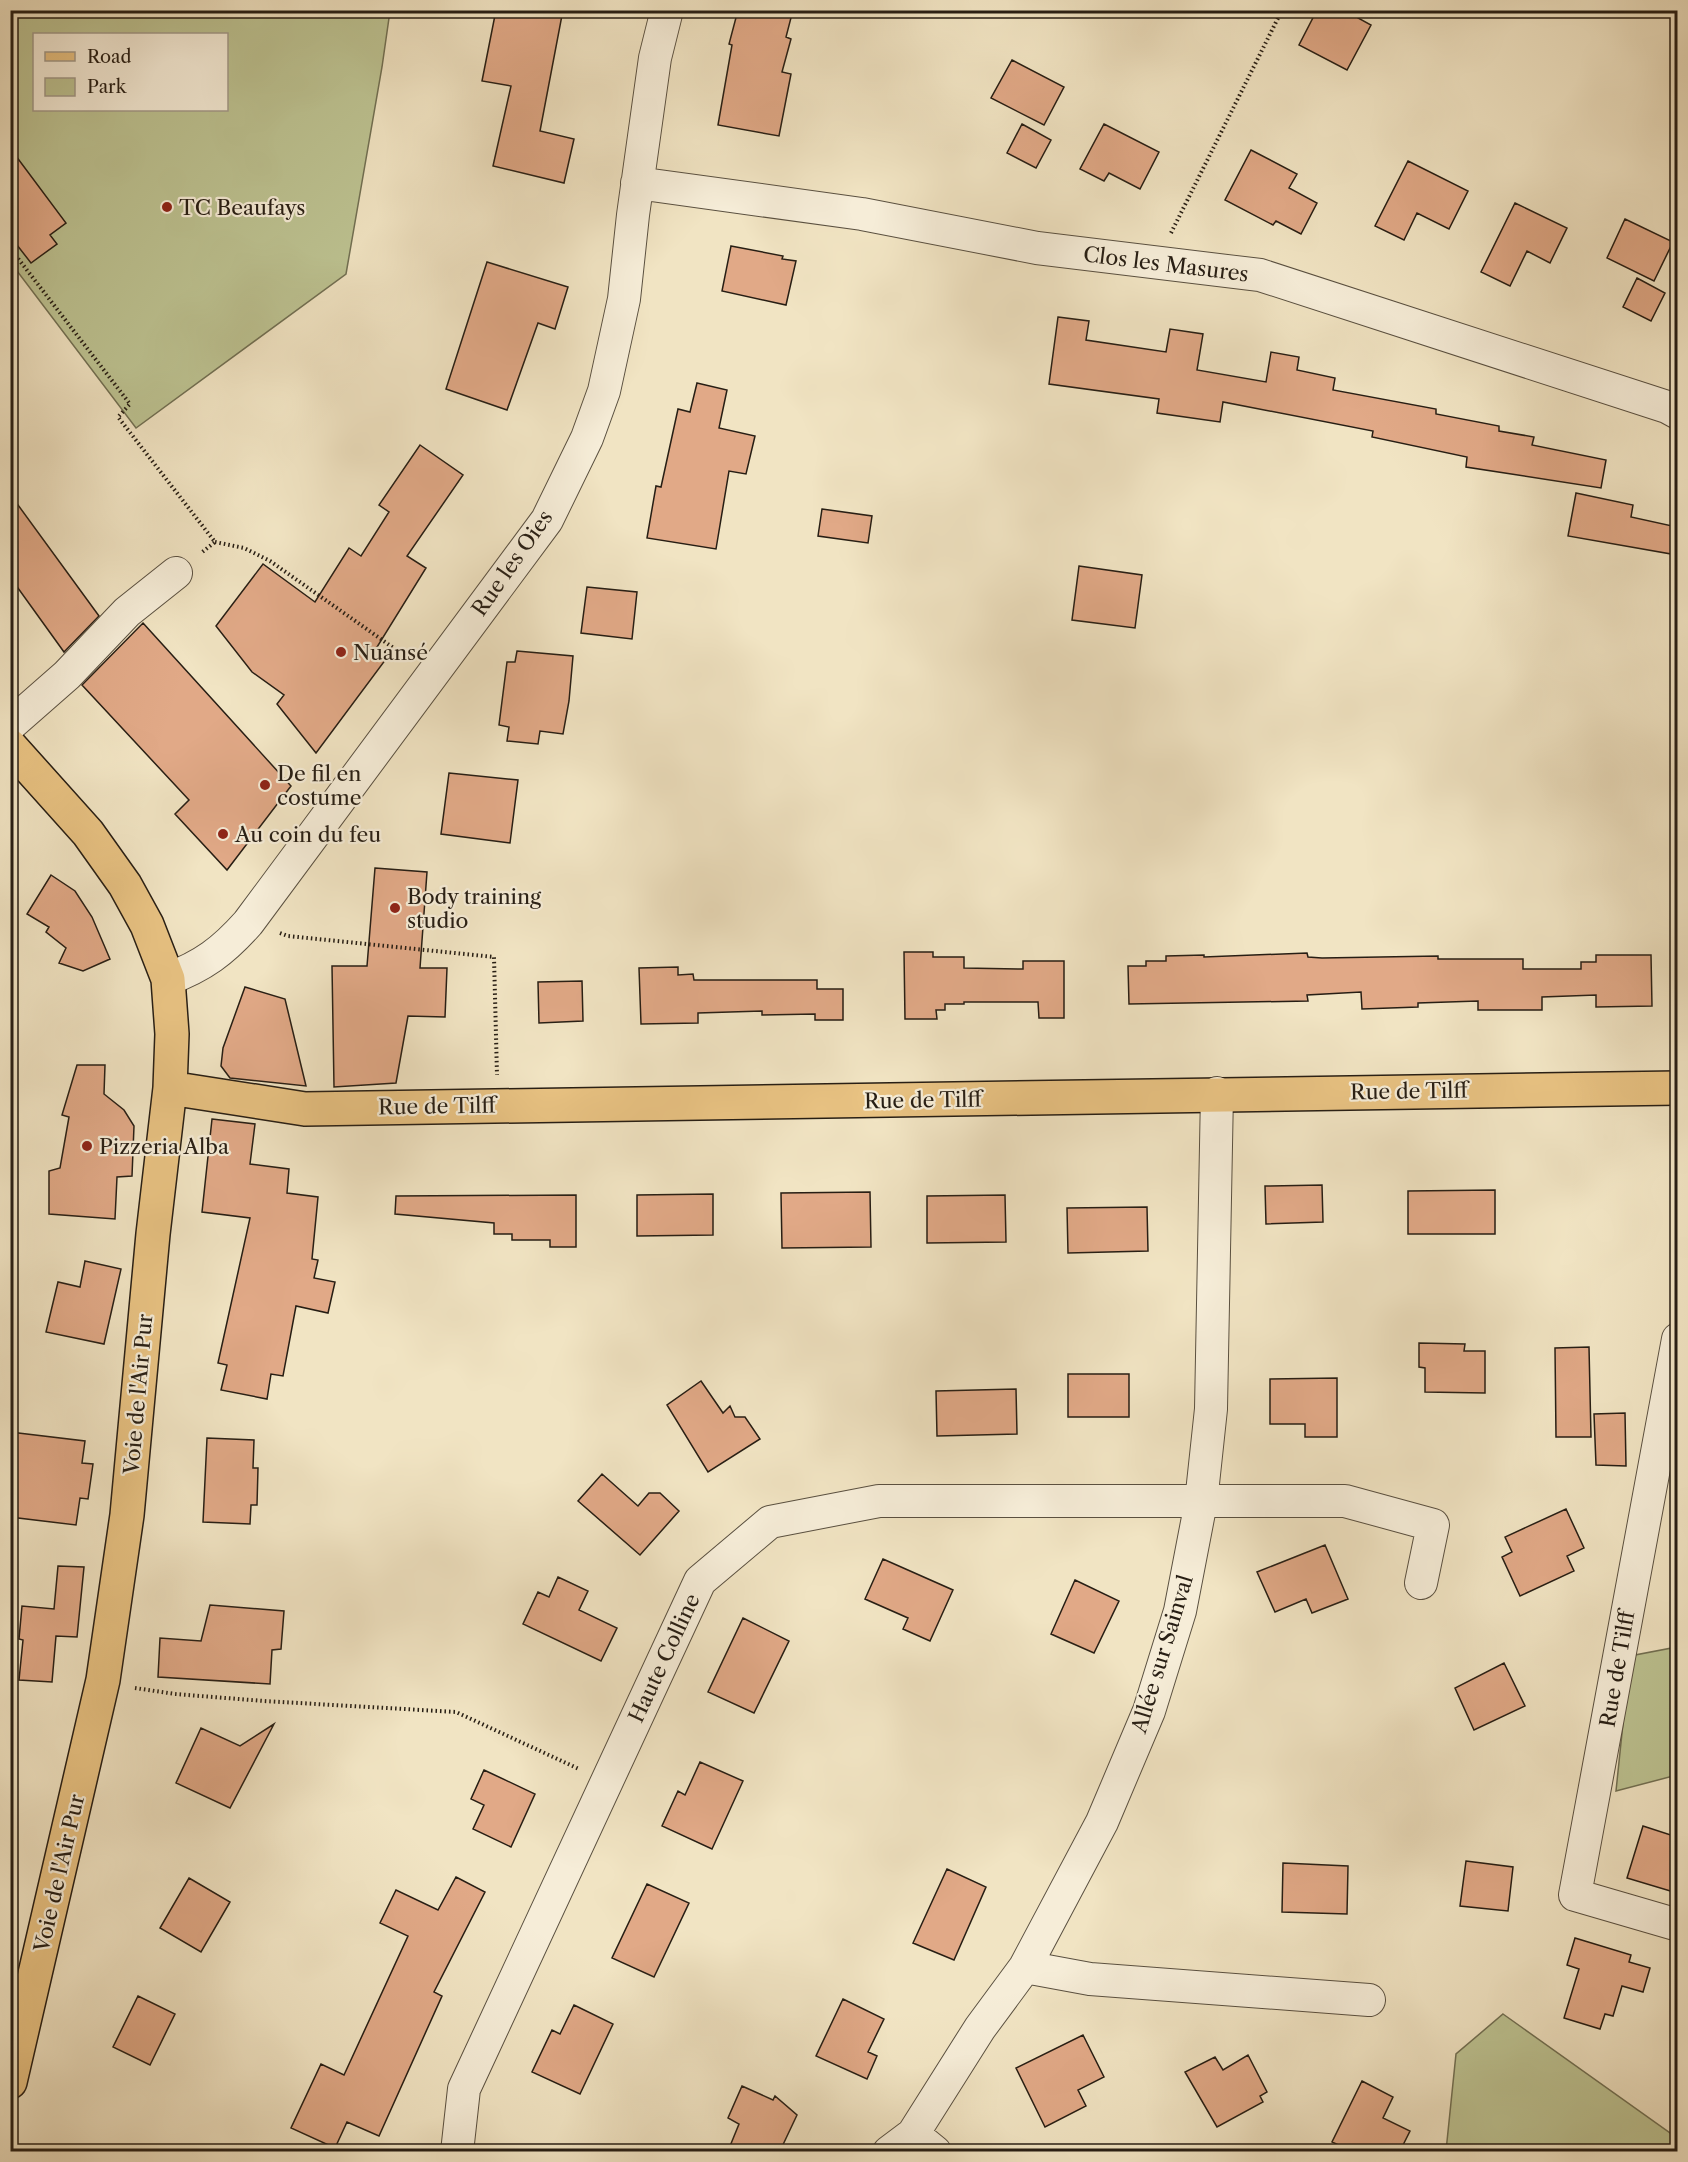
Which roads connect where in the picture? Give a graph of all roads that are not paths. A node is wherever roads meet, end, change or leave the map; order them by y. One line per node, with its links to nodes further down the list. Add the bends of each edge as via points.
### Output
1 (667, 10): 2 (street, Rue les Oies, via 655,58)
2 (637, 183): 3 (street, Clos les Masures, via 862,214 1037,248 1260,275); 7 (street, Rue les Oies, via 624,299 604,391 587,438 547,520 248,922 211,959)
3 (1677, 413)
4 (176, 573): 5 (street, via 127,612 67,675)
5 (10, 725)
6 (10, 746): 7 (main road, Voie de l'Air Pur, via 88,833 125,885 147,925)
7 (168, 979): 8 (main road, Voie de l'Air Pur)
8 (170, 1088): 10 (main road, Rue de Tilff, via 305,1109); 17 (main road, Voie de l'Air Pur, via 127,1515 103,1680)
9 (1677, 1088): 10 (main road, Rue de Tilff)
10 (1217, 1093): 12 (street, Allée sur Sainval, via 1211,1409)
11 (1677, 1339): 14 (street, Rue de Tilff, via 1575,1895)
12 (1202, 1502): 13 (street, via 1345,1501 1433,1525); 15 (street, Allée sur Sainval, via 1180,1611 1149,1712 1102,1822); 19 (street, Haute Colline, via 879,1501 770,1522 700,1581 464,2089)
13 (1421, 1583)
14 (1677, 1925)
15 (1025, 1967): 16 (street, via 1090,1979); 18 (street, Allée sur Sainval, via 980,2028)
16 (1369, 2000)
17 (10, 2082)
18 (912, 2146)
19 (458, 2151)

